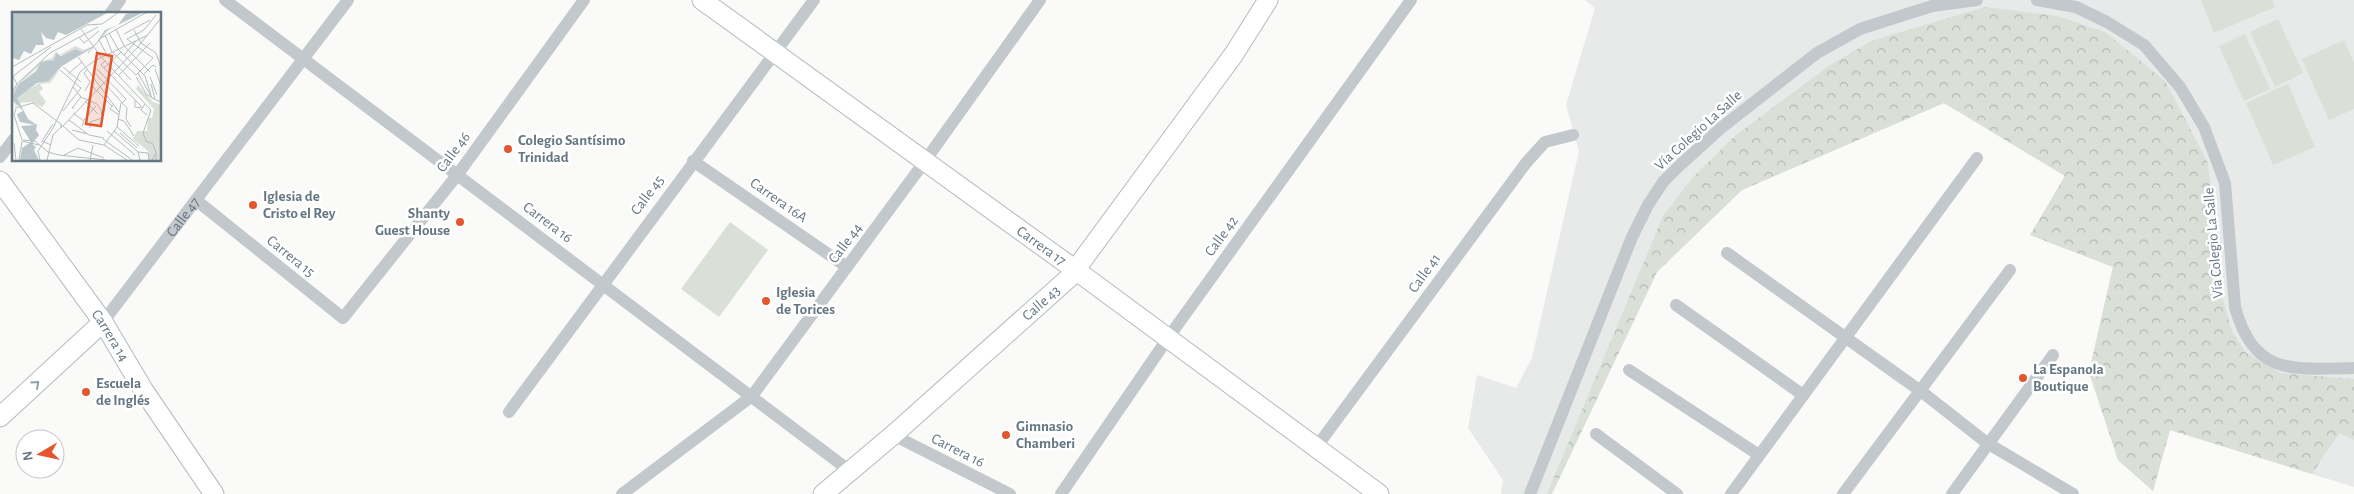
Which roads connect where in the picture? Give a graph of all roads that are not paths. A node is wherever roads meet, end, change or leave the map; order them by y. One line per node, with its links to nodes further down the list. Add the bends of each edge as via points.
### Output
1 (120, 0): 12 (street)
2 (225, 0): 14 (street, Carrera 16)
3 (348, 0): 14 (street, Calle 47)
4 (584, 0): 21 (street, Calle 46)
5 (702, 0): 13 (main road, Carrera 17)
6 (814, 0): 13 (street, Calle 45)
7 (1040, 0): 20 (street, Calle 44)
8 (1268, 0): 26 (main road, Calle 43, via 1234,54)
9 (1411, 0): 32 (street, Calle 42)
10 (1977, 0): 54 (street, Vía Colegio La Salle, via 1932,6 1860,30 1817,53 1721,128 1663,182 1632,237)
11 (2037, 0): 35 (street, Vía Colegio La Salle, via 2076,7 2115,27 2144,45 2180,87 2204,127 2224,183 2235,307 2240,326 2251,343 2280,366 2295,369)
12 (111, 12)
13 (775, 53): 19 (street, Calle 45); 20 (main road, Carrera 17)
14 (304, 58): 21 (street, Carrera 16); 23 (street, Calle 47)
15 (1573, 135): 45 (street, Calle 41, via 1545,142 1526,163)
16 (12, 142): 17 (street)
17 (0, 157)
18 (1977, 158): 33 (street)
19 (693, 161): 25 (street, Carrera 16A); 28 (street, Calle 45)
20 (925, 162): 25 (street, Calle 44); 26 (main road, Carrera 17)
21 (458, 174): 28 (street, Carrera 16); 30 (street, Calle 46)
22 (0, 181): 31 (main road, Carrera 14)
23 (196, 200): 30 (street, Carrera 15); 31 (street, Calle 47)
24 (1727, 253): 33 (street)
25 (847, 267): 39 (street, Calle 44)
26 (1075, 270): 32 (main road, Carrera 17); 43 (main road, Calle 43)
27 (2010, 270): 37 (street)
28 (602, 283): 39 (street, Carrera 16); 40 (street, Calle 45)
29 (1676, 304): 38 (street)
30 (343, 318)
31 (103, 322): 41 (main road, Calle 47, one-way to 31); 48 (main road, Carrera 14, via 144,391)
32 (1168, 338): 45 (main road, Carrera 17); 52 (street, Calle 42)
33 (1845, 338): 37 (street); 38 (street)
34 (2053, 355): 44 (street)
35 (2354, 368)
36 (1629, 370): 46 (street)
37 (1922, 392): 44 (street); 57 (street)
38 (1804, 395): 46 (street)
39 (752, 396): 47 (street, Carrera 16); 49 (street, Calle 44)
40 (508, 412)
41 (0, 417)
42 (1596, 434): 55 (street)
43 (892, 435): 47 (main road, Calle 43); 51 (street, Carrera 16)
44 (1987, 443): 58 (street); 59 (street)
45 (1315, 449): 53 (main road, Carrera 17)
46 (1759, 455): 56 (street)
47 (850, 471): 50 (main road, Calle 43)
48 (214, 494)
49 (622, 494)
50 (823, 494)
51 (1010, 494)
52 (1061, 494)
53 (1379, 494)
54 (1530, 494)
55 (1677, 494)
56 (1731, 494)
57 (1844, 494)
58 (1952, 494)
59 (2073, 494)

